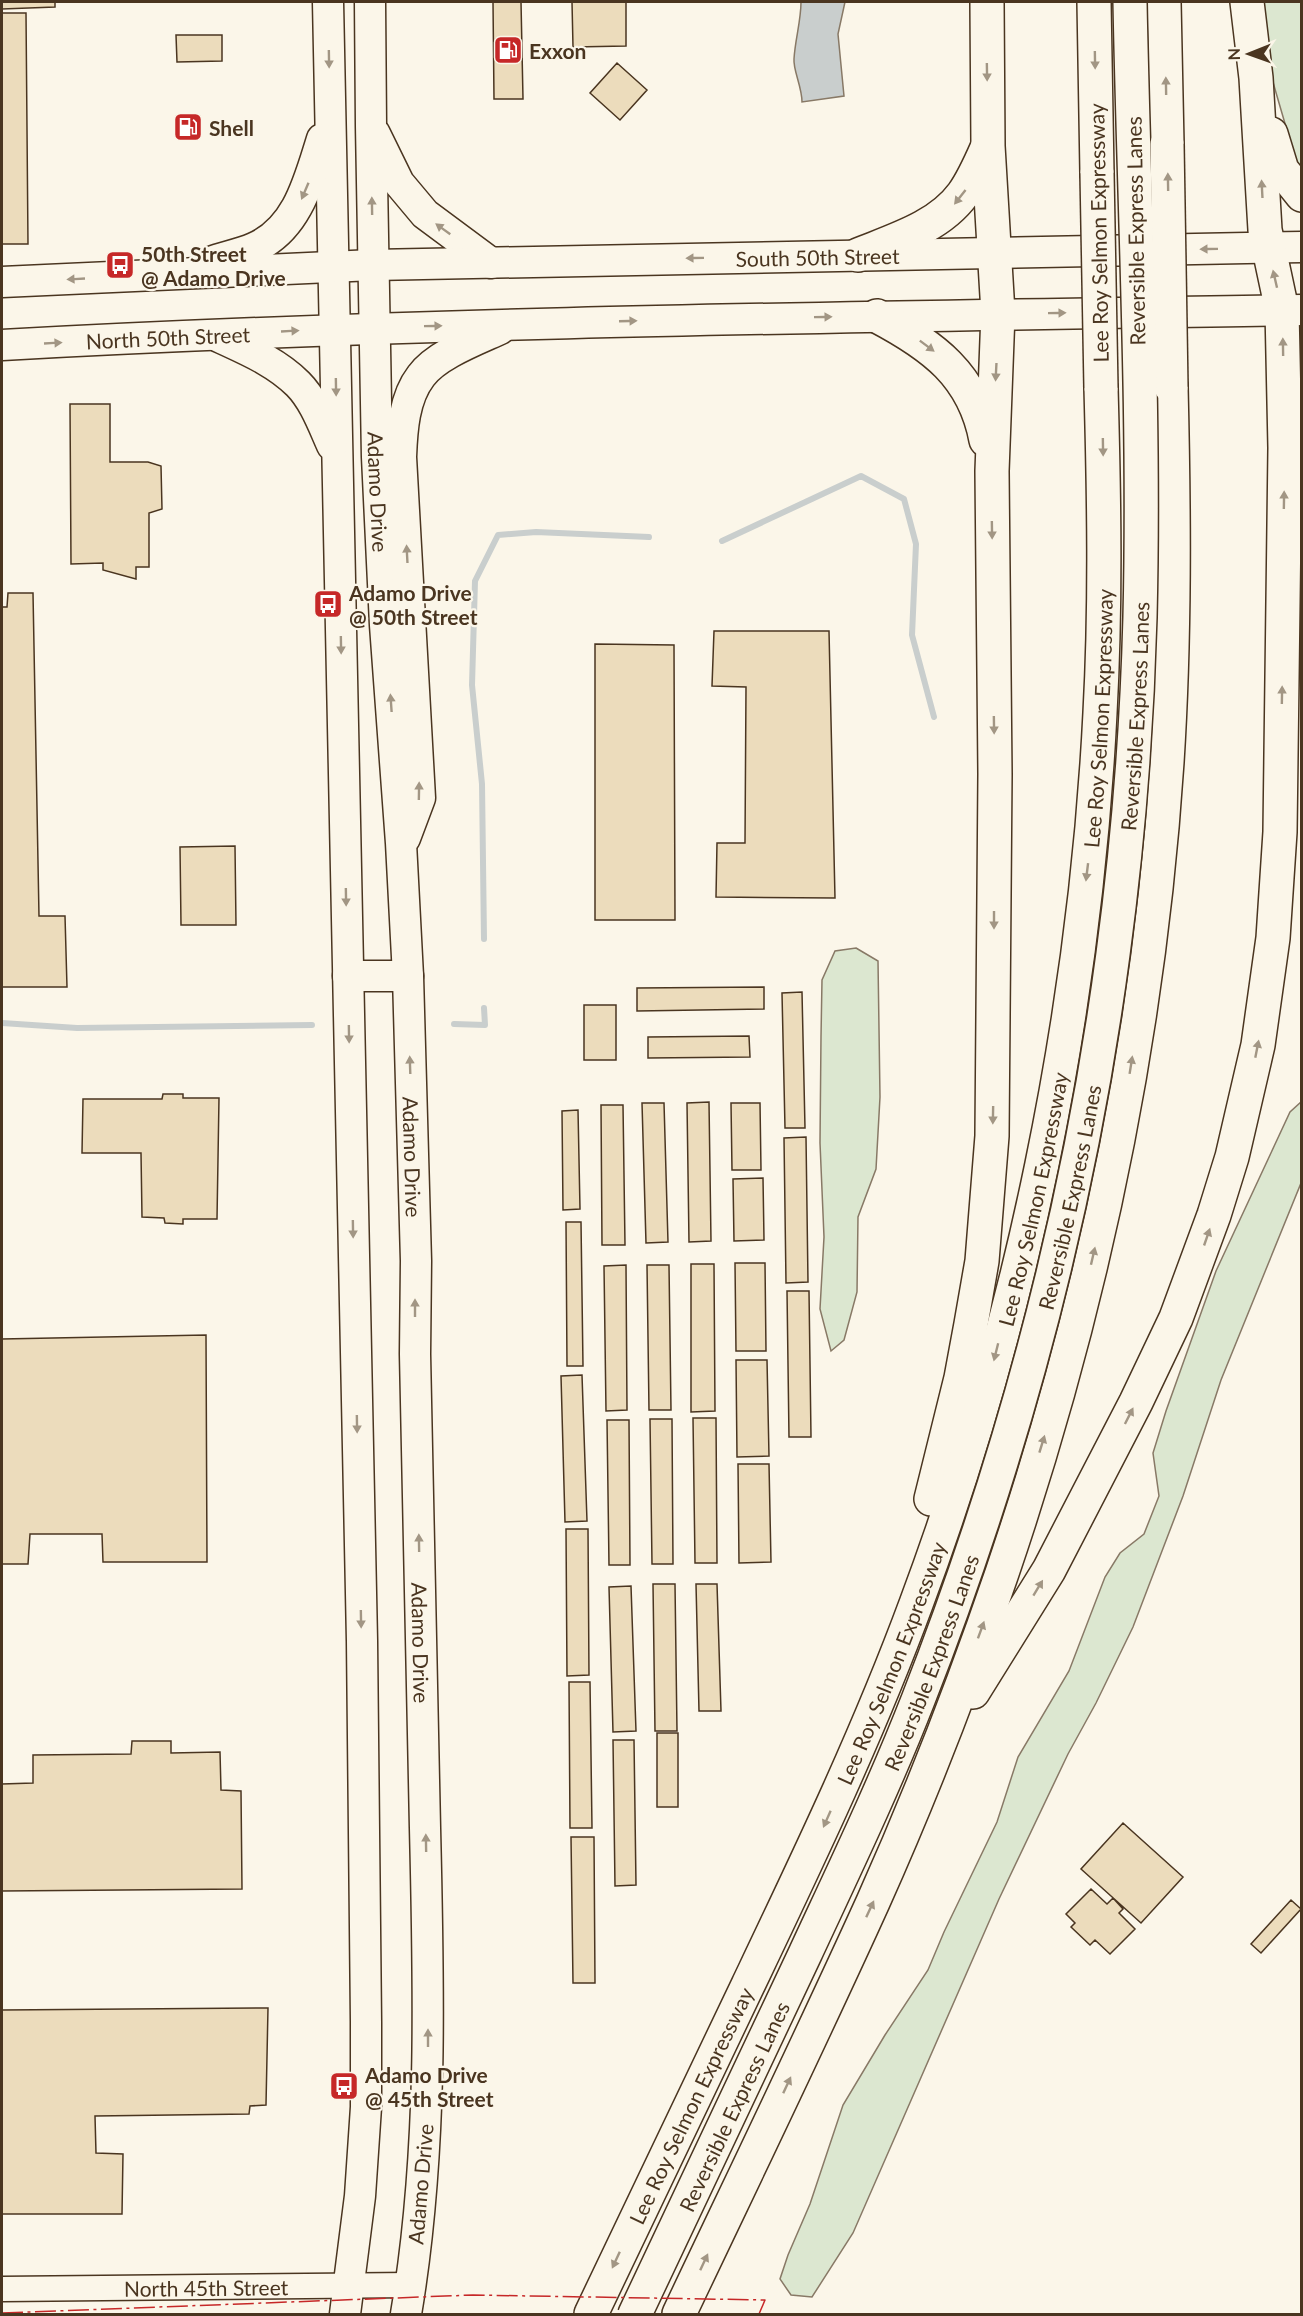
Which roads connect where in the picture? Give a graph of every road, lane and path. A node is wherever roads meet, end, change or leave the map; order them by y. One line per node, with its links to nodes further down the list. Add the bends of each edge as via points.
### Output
1 (328, 2): 9 (main road, Adamo Drive, one-way to 9)
2 (370, 2): 10 (main road, Adamo Drive)
3 (987, 2): 11 (highway, one-way to 11)
4 (1094, 2): 37 (highway, Lee Roy Selmon Expressway, one-way to 37, bridge, via 1104,634 1090,851 1073,988 1031,1208 988,1381 929,1569)
5 (1130, 2): 45 (highway, Reversible Express Lanes, bridge, via 1141,517 1138,677 1113,953 1079,1158 1020,1402 961,1586 919,1699 874,1807)
6 (1164, 2): 38 (highway, one-way to 6, bridge, via 1002,1571 1067,1358 1108,1190 1154,906 1167,762 1174,579)
7 (1247, 2): 8 (highway)
8 (1256, 78): 12 (highway, via 1282,170); 13 (highway, one-way to 8)
9 (330, 116): 19 (main road, Adamo Drive); 20 (main road, one-way to 20, via 306,188 296,211 283,227 254,248)
10 (370, 126): 17 (main road, one-way to 10, via 425,214 399,183); 18 (main road, Adamo Drive, one-way to 10)
11 (988, 146): 15 (highway); 16 (highway, one-way to 16, via 975,175 952,207 928,225)
12 (1302, 195)
13 (1268, 247): 14 (main road, South 50th Street); 15 (main road, South 50th Street, one-way to 15); 22 (highway, one-way to 13)
14 (1302, 247)
15 (994, 252): 16 (main road, South 50th Street); 23 (highway)
16 (858, 255): 17 (main road, South 50th Street, one-way to 17)
17 (491, 262): 18 (main road, South 50th Street)
18 (373, 265): 19 (main road, South 50th Street); 26 (main road, Adamo Drive)
19 (333, 266): 20 (main road); 27 (main road, Adamo Drive)
20 (176, 274): 21 (main road, one-way to 21)
21 (2, 282)
22 (1292, 310): 23 (main road, one-way to 22); 31 (highway, one-way to 22)
23 (998, 313): 24 (main road); 33 (highway, one-way to 33)
24 (877, 316): 25 (main road, one-way to 24); 33 (highway, one-way to 33, via 925,344 963,381 984,431)
25 (510, 324): 26 (main road, one-way to 25); 34 (main road, one-way to 25, via 420,798 402,456 404,422 421,375 451,352)
26 (375, 327): 27 (main road); 34 (main road, Adamo Drive, one-way to 26, via 385,625)
27 (334, 328): 28 (main road, North 50th Street, one-way to 27); 32 (main road, Adamo Drive, one-way to 32)
28 (214, 335): 29 (main road, North 50th Street, one-way to 28); 32 (main road, via 263,357 299,385 318,414)
29 (2, 345)
30 (1302, 388): 31 (highway, via 1290,419)
31 (1285, 448): 38 (highway, one-way to 31, via 1049,1570 1136,1402 1192,1278 1232,1157 1267,992 1278,885)
32 (337, 457): 35 (main road, Adamo Drive, one-way to 35)
33 (992, 471): 37 (highway, one-way to 37, via 994,904 989,1191 982,1261 961,1378)
34 (401, 846): 36 (main road, Adamo Drive)
35 (348, 976): 36 (main road); 39 (main road, Adamo Drive, one-way to 39, via 366,2022 366,2107)
36 (408, 976): 40 (main road, Adamo Drive, one-way to 36, via 426,2125 428,1989)
37 (868, 1727): 44 (highway, Lee Roy Selmon Expressway, one-way to 44)
38 (939, 1744): 46 (highway, one-way to 38, via 873,1901)
39 (350, 2285): 40 (street, North 45th Street); 41 (street, North 45th Street); 42 (main road, Adamo Drive)
40 (411, 2285): 43 (main road, Adamo Drive)
41 (2, 2289)
42 (345, 2314)
43 (406, 2314)
44 (591, 2314)
45 (635, 2314)
46 (679, 2314)

